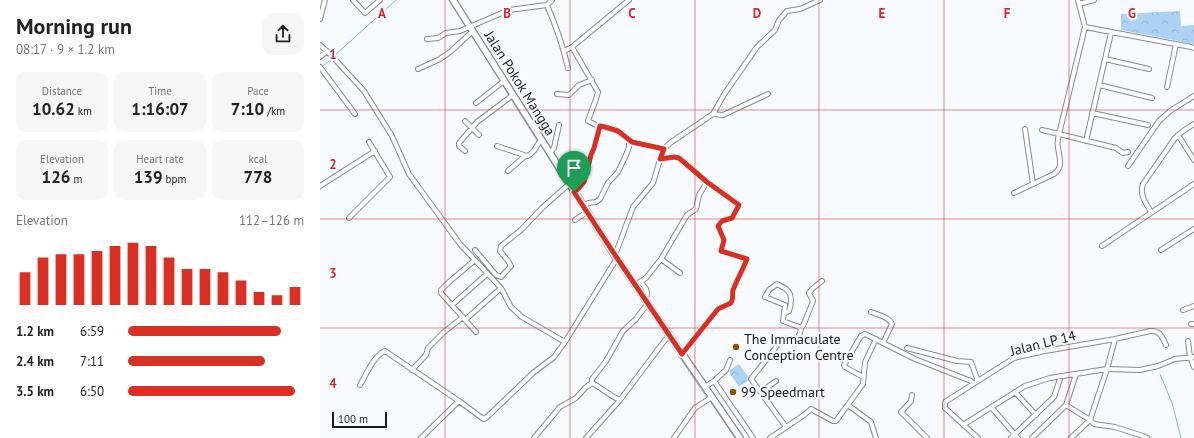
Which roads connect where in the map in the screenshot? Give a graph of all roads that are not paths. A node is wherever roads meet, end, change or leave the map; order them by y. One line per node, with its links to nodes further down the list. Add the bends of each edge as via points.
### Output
1 (325, 0): 11 (street)
2 (352, 0): 3 (street, via 365,12)
3 (380, 0)
4 (453, 0): 14 (main road, Jalan Pokok Mangga)
5 (552, 0): 10 (street)
6 (629, 0): 19 (street)
7 (820, 0): 42 (street, via 800,9 787,11 775,30 753,52)
8 (1094, 0): 9 (street)
9 (1078, 2): 13 (street)
10 (547, 5): 14 (street, via 510,10); 22 (street)
11 (321, 11): 12 (street)
12 (320, 19)
13 (1085, 28): 15 (street); 51 (street)
14 (470, 29): 16 (street); 27 (street, via 467,37 450,52); 30 (main road, Jalan Pokok Mangga)
15 (1111, 33): 17 (street); 24 (street)
16 (427, 39)
17 (1176, 44): 20 (street); 32 (street)
18 (320, 45): 21 (street)
19 (572, 47): 22 (street); 29 (street)
20 (1194, 48)
21 (326, 51): 23 (street); 87 (street, via 364,91 392,136 409,174)
22 (564, 52): 25 (street)
23 (320, 57)
24 (1105, 58): 28 (street); 31 (street)
25 (568, 68)
26 (321, 69): 41 (street)
27 (418, 69)
28 (1149, 69)
29 (592, 80): 33 (street, via 580,85 569,96); 47 (street, via 598,94 588,121)
30 (502, 82): 35 (main road, Jalan Pokok Mangga); 39 (street)
31 (1099, 85): 37 (street); 40 (street)
32 (1167, 87)
33 (557, 94)
34 (768, 94): 42 (street, via 723,115)
35 (512, 95): 48 (street); 54 (main road, Jalan Pokok Mangga)
36 (1192, 97): 38 (street); 67 (street, via 1159,121)
37 (1152, 98)
38 (1194, 102)
39 (476, 103)
40 (1092, 113): 46 (street); 56 (street)
41 (355, 114)
42 (713, 114): 59 (street)
43 (465, 121): 48 (street)
44 (1194, 124): 53 (street)
45 (559, 125): 63 (street, via 554,148)
46 (1148, 125)
47 (600, 126): 55 (street, via 618,131); 74 (street, via 584,182)
48 (472, 128): 52 (street); 61 (street, via 459,144)
49 (1025, 129): 70 (street)
50 (1042, 130): 51 (street)
51 (1059, 134): 56 (street); 70 (street, via 1059,169)
52 (479, 135)
53 (1178, 135): 66 (street); 77 (street, via 1141,189 1142,198)
54 (540, 141): 63 (main road, Jalan Pokok Mangga); 64 (street, via 530,155)
55 (629, 141): 59 (street); 76 (street, via 629,147 618,172 608,183 600,199)
56 (1086, 141): 62 (street, via 1116,148 1123,153)
57 (369, 142): 60 (street)
58 (497, 146): 64 (street)
59 (664, 149): 65 (street)
60 (375, 151): 72 (street); 79 (street, via 390,177)
61 (465, 151)
62 (1128, 152)
63 (550, 153): 73 (main road, Jalan Pokok Mangga)
64 (525, 156): 68 (street)
65 (660, 159): 69 (street, via 679,158); 85 (street, via 653,183 633,207)
66 (1194, 160)
67 (1128, 166)
68 (508, 171)
69 (707, 182): 86 (street, via 699,195 696,209 687,215); 111 (street, via 739,205 732,218 719,224 724,240 721,251 747,259 733,291 731,303 718,309)
70 (1033, 184): 75 (street)
71 (1194, 184): 77 (street)
72 (320, 186)
73 (567, 186): 74 (main road, Jalan Pokok Mangga); 83 (street, via 501,246 500,252 511,266 500,277)
74 (574, 192): 76 (main road, Jalan Pokok Mangga)
75 (1014, 193)
76 (583, 206): 78 (main road, Jalan Pokok Mangga)
77 (1151, 212): 82 (street)
78 (585, 213): 80 (street); 85 (main road, Jalan Pokok Mangga)
79 (349, 218)
80 (575, 220)
81 (1194, 229): 84 (street)
82 (1102, 246)
83 (475, 250)
84 (1161, 250)
85 (615, 259): 92 (main road, Jalan Pokok Mangga); 107 (street)
86 (661, 259): 88 (street); 91 (street)
87 (474, 260): 89 (street); 95 (street, via 441,290 441,294)
88 (680, 273)
89 (487, 274): 93 (street); 95 (street)
90 (822, 281): 101 (street, via 809,293 813,302)
91 (641, 282): 92 (street); 94 (street, via 647,293)
92 (635, 285): 94 (main road, Jalan Pokok Mangga)
93 (501, 288): 100 (street); 107 (street, via 511,307 522,317)
94 (646, 303): 103 (main road, Jalan Pokok Mangga); 123 (street, via 636,319 623,331 592,378)
95 (452, 305): 100 (street)
96 (1194, 306): 97 (street)
97 (1183, 310)
98 (871, 312): 108 (street, via 887,318 892,324)
99 (785, 313): 99 (street, via 785,304 765,298 769,290 777,284 787,289 791,298 789,311); 101 (street, via 783,321)
100 (464, 319): 102 (street); 116 (street, via 444,332)
101 (800, 328): 127 (street, via 796,338 784,338 779,341 752,379)
102 (476, 332)
103 (668, 337): 111 (main road, Jalan Pokok Mangga); 132 (street)
104 (876, 339): 108 (street); 119 (street, via 865,362); 119 (street, via 865,334 861,336 844,364)
105 (1116, 339): 109 (street, Jalan LP 14, via 1154,330 1159,333); 115 (street); 121 (street, Jalan LP 14, via 1014,358)
106 (1188, 341): 112 (street)
107 (565, 342): 131 (street, via 554,357 533,372 484,419)
108 (883, 343): 124 (street)
109 (1166, 345)
110 (907, 348): 121 (street, via 971,362)
111 (682, 354): 126 (main road, Jalan Pokok Mangga)
112 (1192, 357): 114 (street); 115 (street, via 1175,359 1140,370)
113 (730, 360): 120 (street, via 726,370)
114 (1194, 367)
115 (1107, 369): 117 (street); 137 (street)
116 (412, 370): 125 (street, via 388,352 382,352); 131 (street)
117 (1076, 374): 118 (street); 134 (street)
118 (1061, 376): 128 (street, via 1025,386); 136 (street, via 1054,397)
119 (864, 377): 133 (street, via 863,384)
120 (714, 381): 126 (street); 146 (street)
121 (978, 381): 124 (street, Jalan LP 14)
122 (776, 382): 127 (street)
123 (592, 384): 132 (street); 142 (street, via 576,398 560,407)
124 (973, 384): 138 (street, Jalan LP 14, via 945,402 944,407)
125 (360, 385)
126 (705, 387): 130 (main road, Jalan Pokok Mangga)
127 (761, 392): 139 (street)
128 (1015, 392): 135 (street); 136 (street)
129 (912, 395): 149 (street, via 901,412)
130 (709, 398): 144 (street, via 695,408); 145 (main road, Jalan Pokok Mangga)
131 (459, 400): 141 (street)
132 (620, 400): 143 (street)
133 (848, 405): 139 (street, via 834,421 810,409); 148 (street, via 871,422)
134 (1066, 405): 137 (street); 152 (street)
135 (991, 407): 138 (street); 140 (street)
136 (1036, 415): 140 (street)
137 (1090, 420): 153 (street); 154 (street, via 1094,424 1115,427)
138 (963, 425): 150 (street)
139 (786, 427): 147 (street)
140 (1017, 436): 151 (street)
141 (421, 438)
142 (534, 438)
143 (586, 438)
144 (674, 438)
145 (740, 438)
146 (753, 438)
147 (770, 438)
148 (876, 438)
149 (927, 438)
150 (978, 438)
151 (1011, 438)
152 (1032, 438)
153 (1071, 438)
154 (1147, 438)

